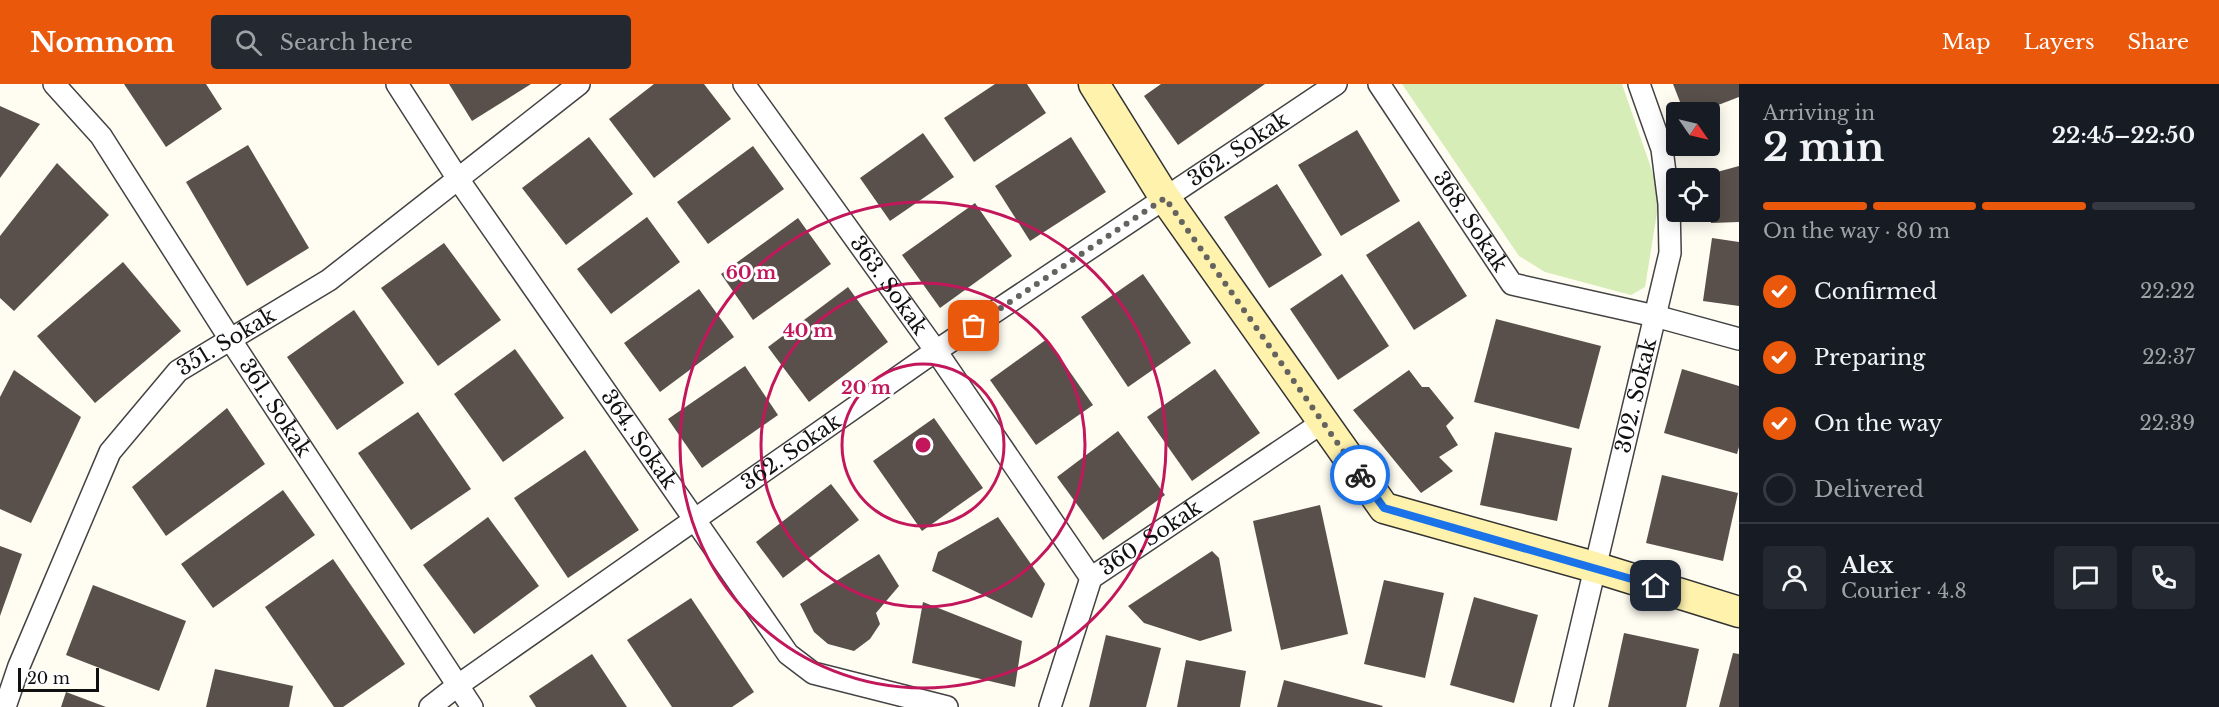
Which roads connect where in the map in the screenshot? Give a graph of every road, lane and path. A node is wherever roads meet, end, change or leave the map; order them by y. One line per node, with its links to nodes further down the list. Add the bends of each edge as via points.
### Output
1 (54, 84): 12 (street, 361. Sokak, via 101,136)
2 (397, 84): 9 (street, 364. Sokak)
3 (579, 84): 9 (street, 351. Sokak)
4 (744, 84): 14 (street, 363. Sokak)
5 (1094, 84): 10 (street)
6 (1336, 84): 10 (street, 362. Sokak)
7 (1379, 84): 11 (street, 368. Sokak, via 1512,284)
8 (1639, 84): 11 (street, 302. Sokak, via 1662,150 1669,204 1670,253)
9 (458, 178): 12 (street, 351. Sokak, via 328,280); 16 (street, 364. Sokak)
10 (1165, 198): 14 (street, 362. Sokak); 15 (street)
11 (1655, 316): 13 (street, 368. Sokak); 17 (street, 302. Sokak)
12 (230, 339): 20 (street, 361. Sokak); 21 (street, 351. Sokak, via 178,371 110,452)
13 (1739, 339)
14 (936, 351): 16 (street, 362. Sokak); 18 (street, 363. Sokak)
15 (1323, 422): 17 (street, via 1384,508); 18 (street, 360. Sokak)
16 (695, 520): 20 (street, 362. Sokak); 24 (street, 364. Sokak, via 788,654 813,673)
17 (1594, 567): 19 (street); 26 (street, 302. Sokak)
18 (1092, 578): 25 (street, 360. Sokak)
19 (1739, 612)
20 (457, 686): 22 (street, 362. Sokak); 23 (street, 361. Sokak)
21 (3, 705)
22 (430, 707)
23 (472, 707)
24 (947, 707)
25 (1050, 707)
26 (1562, 707)

